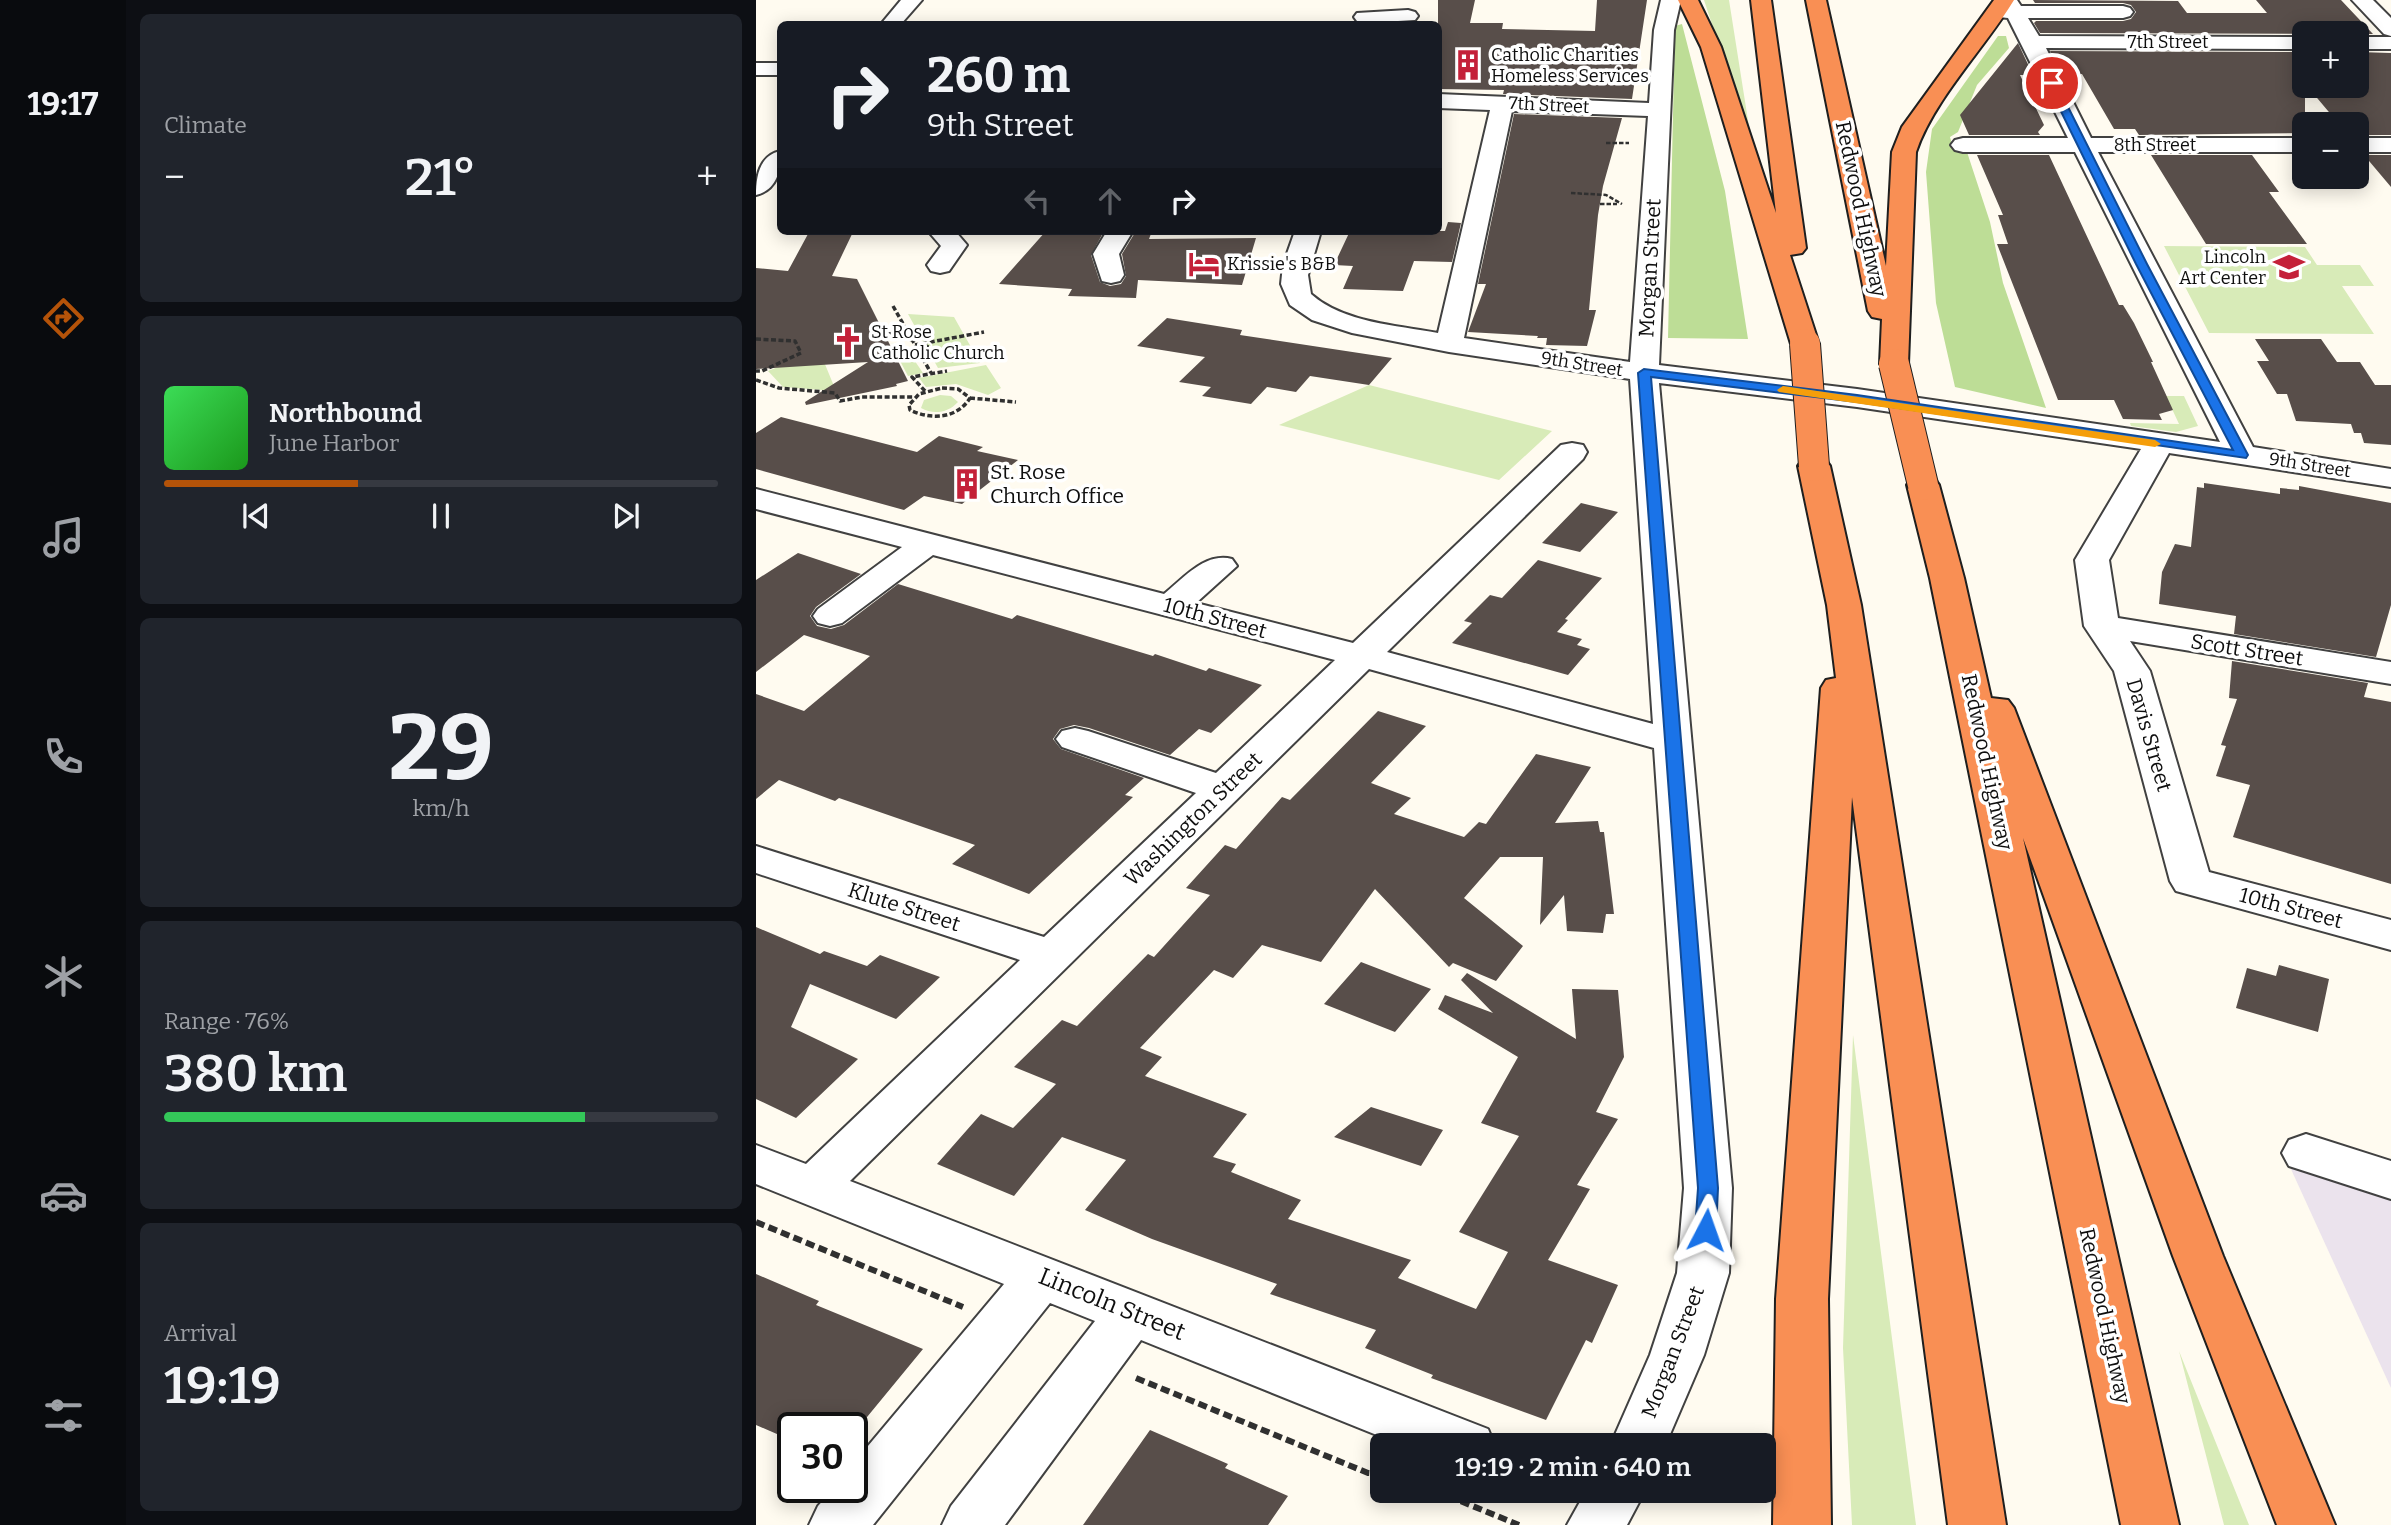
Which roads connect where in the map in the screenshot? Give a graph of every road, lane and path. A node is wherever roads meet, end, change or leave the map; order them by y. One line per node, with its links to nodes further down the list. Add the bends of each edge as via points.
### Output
1 (912, 0): 11 (street)
2 (1688, 0): 48 (highway, via 1711,47)
3 (1761, 0): 48 (highway)
4 (1816, 0): 49 (highway, Redwood Highway)
5 (2362, 0): 12 (street)
6 (2005, 6): 7 (street); 13 (street); 49 (highway, via 1913,127 1904,152)
7 (2123, 12)
8 (1365, 14): 10 (street)
9 (1660, 14): 21 (street, Morgan Street)
10 (1408, 16)
11 (894, 21)
12 (2391, 30)
13 (2032, 42): 14 (street, 7th Street); 25 (street)
14 (2292, 43)
15 (2369, 43): 16 (street)
16 (2391, 43)
17 (756, 69): 18 (street)
18 (777, 69)
19 (1442, 101): 20 (street, 7th Street)
20 (1503, 102): 21 (street, 7th Street); 47 (street)
21 (1659, 110): 34 (street, Morgan Street)
22 (1606, 143): 23 (path)
23 (1621, 143)
24 (1963, 145): 25 (street, 8th Street)
25 (2082, 145): 26 (street, 8th Street); 65 (street, via 2132,264)
26 (2292, 145)
27 (2369, 145): 28 (street)
28 (2391, 145)
29 (777, 162): 30 (street)
30 (756, 188)
31 (1570, 193): 33 (path, via 1606,195)
32 (1600, 204): 33 (path)
33 (1618, 204): 34 (path)
34 (1654, 205): 54 (street, Morgan Street)
35 (945, 235): 38 (street, via 954,245)
36 (1118, 235): 39 (street, via 1106,254)
37 (1307, 235): 47 (street, 9th Street, via 1293,279 1298,297 1316,312)
38 (940, 265)
39 (1111, 275)
40 (894, 306): 46 (path)
41 (881, 331): 46 (path)
42 (984, 332): 46 (path)
43 (792, 334): 45 (path)
44 (756, 339): 45 (path)
45 (785, 340): 52 (path, via 795,341 801,353)
46 (914, 343): 53 (path)
47 (1449, 344): 54 (street, 9th Street)
48 (1805, 344): 71 (highway, bridge, via 1814,466)
49 (1894, 364): 70 (highway, Redwood Highway, bridge)
50 (947, 370): 53 (path)
51 (756, 371): 52 (path)
52 (762, 371): 56 (path)
53 (931, 373): 58 (path, via 912,377)
54 (1644, 373): 63 (street, 9th Street, via 1857,398); 78 (street, Morgan Street)
55 (756, 380): 56 (path)
56 (762, 380): 59 (path, via 779,388 835,393 840,401)
57 (881, 390): 59 (path)
58 (925, 391): 60 (path); 61 (path, via 958,389)
59 (887, 396): 60 (path)
60 (914, 397): 61 (path, via 910,410 930,416 958,411)
61 (970, 398): 62 (path)
62 (1016, 402)
63 (2159, 444): 65 (street, 9th Street); 74 (street, Davis Street, via 2092,560)
64 (1572, 452): 75 (street, Washington Street)
65 (2242, 455): 66 (street, 9th Street)
66 (2391, 478)
67 (756, 499): 68 (street, 10th Street)
68 (928, 543): 72 (street, 10th Street, via 978,547); 73 (street)
69 (1220, 566): 72 (street)
70 (1947, 578): 98 (highway, Redwood Highway); 99 (highway, via 2198,1256)
71 (1844, 605): 96 (highway, via 1802,1299); 97 (highway)
72 (1171, 606): 75 (street, 10th Street)
73 (830, 616)
74 (2102, 626): 76 (street, Scott Street); 81 (street, Davis Street, via 2132,671)
75 (1361, 656): 78 (street, 10th Street); 79 (street, Washington Street)
76 (2391, 673)
77 (1075, 739): 79 (street)
78 (1673, 741): 91 (street, Morgan Street, via 1708,1188 1703,1273 1677,1355)
79 (1224, 789): 83 (street, Washington Street)
80 (756, 859): 83 (street, Klute Street)
81 (2191, 881): 82 (street, 10th Street)
82 (2391, 935)
83 (1052, 955): 87 (street, Washington Street)
84 (2306, 1153): 86 (street)
85 (756, 1164): 87 (street, Lincoln Street)
86 (2391, 1180)
87 (814, 1186): 88 (street, Lincoln Street)
88 (1042, 1276): 89 (street, Lincoln Street); 93 (street)
89 (1132, 1312): 90 (street, Lincoln Street); 94 (street)
90 (1435, 1433)
91 (1643, 1433)
92 (1465, 1503): 95 (path)
93 (838, 1525)
94 (971, 1525)
95 (1519, 1525)
96 (1802, 1525)
97 (1977, 1525)
98 (2150, 1525)
99 (2306, 1525)

